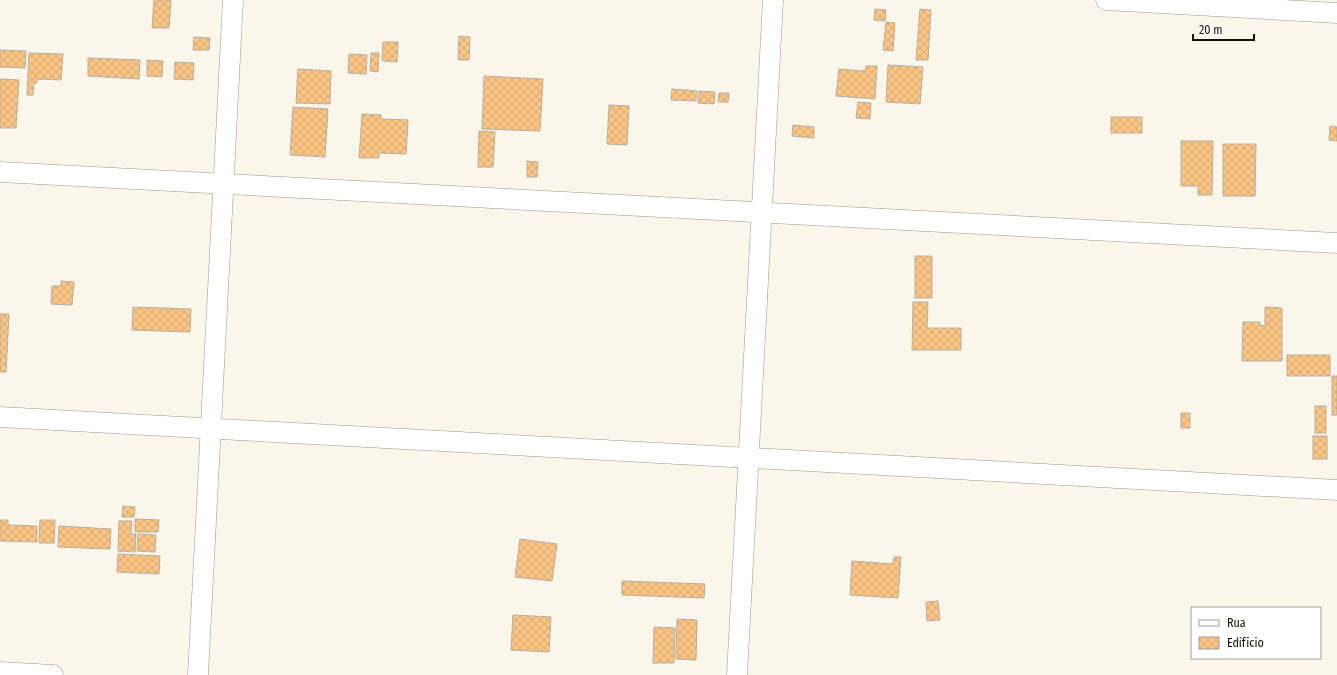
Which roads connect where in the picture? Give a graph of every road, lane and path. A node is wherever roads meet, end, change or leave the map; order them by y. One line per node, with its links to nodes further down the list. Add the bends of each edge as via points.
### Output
1 (232, 0): 6 (street)
2 (773, 0): 7 (street)
3 (1106, 0): 4 (street)
4 (1337, 13)
5 (0, 172): 6 (street)
6 (223, 184): 7 (street); 10 (street)
7 (761, 213): 8 (street); 11 (street)
8 (1337, 243)
9 (0, 417): 10 (street)
10 (211, 428): 11 (street); 15 (street)
11 (748, 457): 12 (street); 16 (street)
12 (1337, 490)
13 (0, 672): 14 (street)
14 (54, 675)
15 (198, 675)
16 (737, 675)

